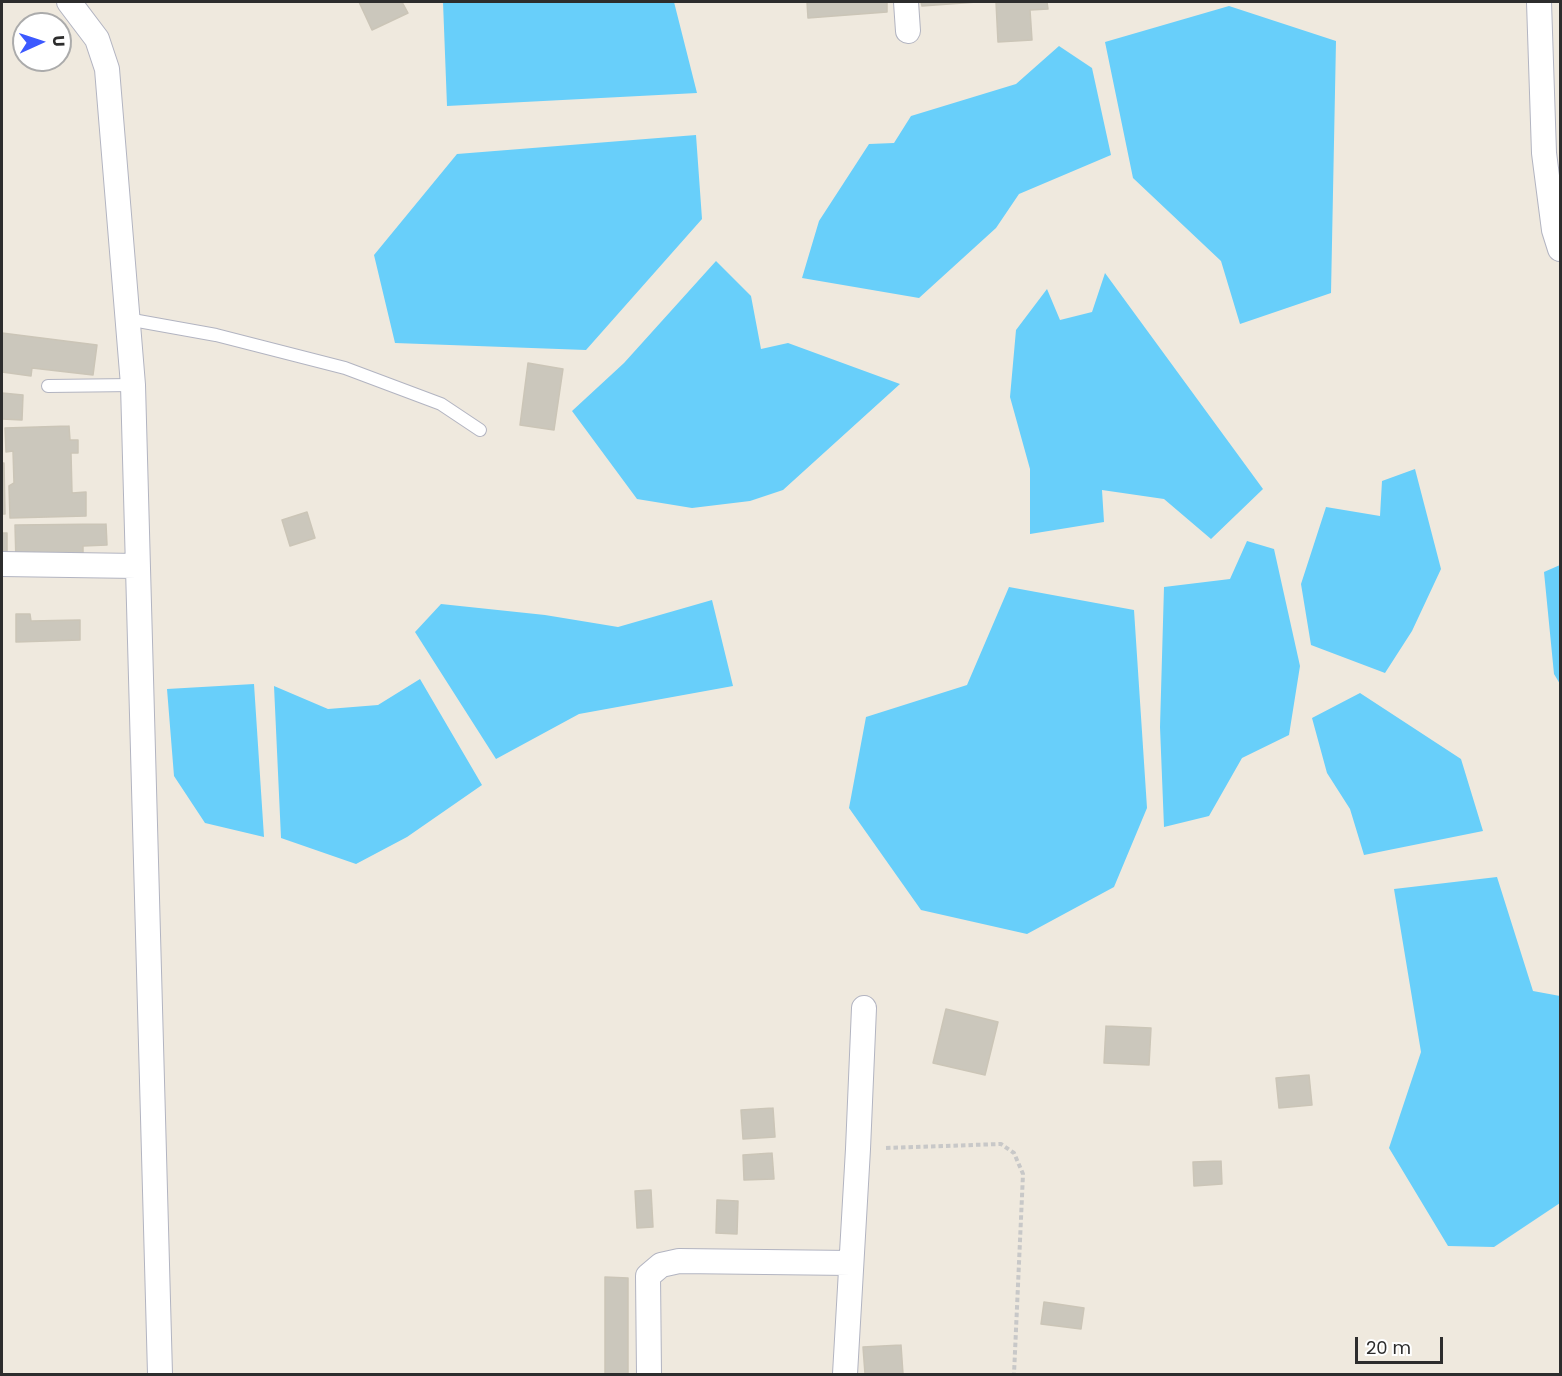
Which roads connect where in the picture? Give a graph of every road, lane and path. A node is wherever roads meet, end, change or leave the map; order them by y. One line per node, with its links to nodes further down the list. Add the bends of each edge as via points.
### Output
1 (69, 2): 6 (street, via 97,39 107,69)
2 (906, 2): 4 (street)
3 (1539, 2): 5 (street, via 1544,153)
4 (908, 31)
5 (1560, 249)
6 (127, 319): 7 (street); 9 (lane, via 216,335 345,368 441,404)
7 (133, 385): 8 (lane); 11 (street)
8 (48, 386)
9 (480, 430)
10 (2, 564): 11 (street)
11 (137, 566): 15 (street)
12 (864, 1008): 13 (street)
13 (858, 1149): 14 (street); 18 (path, via 1001,1144 1014,1153 1023,1174)
14 (850, 1263): 16 (street, via 679,1261 661,1265 648,1276); 17 (street)
15 (160, 1374)
16 (649, 1374)
17 (845, 1374)
18 (1014, 1374)

